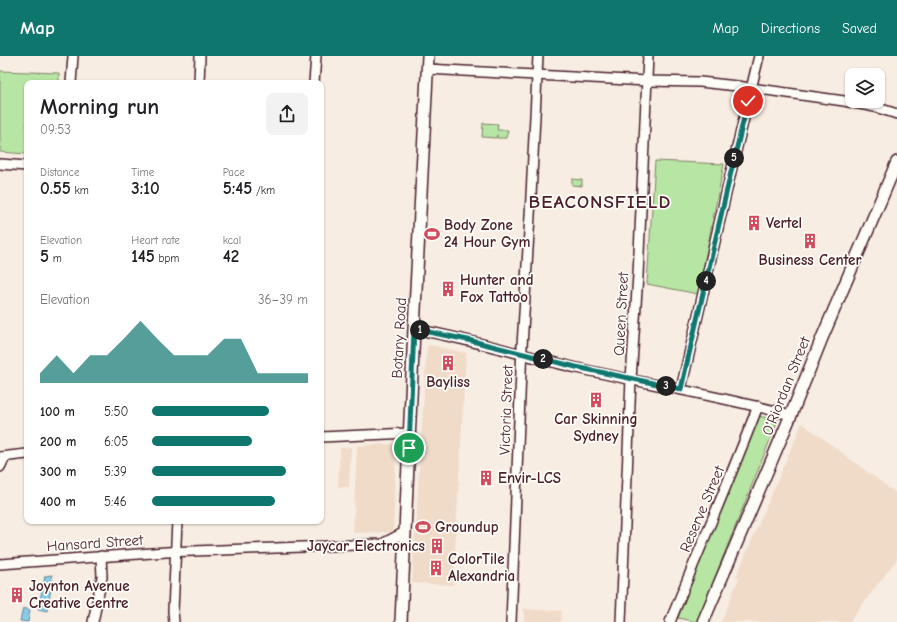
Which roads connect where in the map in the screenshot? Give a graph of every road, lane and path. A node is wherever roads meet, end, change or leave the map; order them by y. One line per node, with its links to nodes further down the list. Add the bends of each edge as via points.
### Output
1 (73, 56): 10 (street)
2 (200, 56): 11 (street)
3 (316, 56): 12 (street)
4 (428, 56): 8 (main road, Botany Road)
5 (538, 56): 9 (street, Victoria Street)
6 (648, 56): 13 (street, Queen Street)
7 (759, 56): 14 (street)
8 (427, 69): 9 (street); 19 (main road, Botany Road)
9 (537, 75): 13 (street); 20 (street, Victoria Street)
10 (71, 80)
11 (199, 80)
12 (314, 80)
13 (647, 81): 14 (street, via 700,82); 21 (street, Queen Street)
14 (752, 88): 15 (street, via 844,101); 22 (street)
15 (897, 114)
16 (897, 162): 24 (main road, O'Riordan Street)
17 (0, 164): 18 (street)
18 (24, 166)
19 (414, 329): 20 (street); 25 (main road, Botany Road)
20 (522, 354): 21 (street); 38 (street, Victoria Street)
21 (631, 379): 22 (street); 39 (street, Queen Street)
22 (681, 389): 23 (street)
23 (758, 406): 24 (street); 40 (street, Reserve Street)
24 (791, 415): 42 (main road, O'Riordan Street)
25 (410, 433): 26 (street); 31 (main road, Botany Road)
26 (324, 437)
27 (24, 454): 28 (street)
28 (2, 457): 29 (street)
29 (0, 467)
30 (177, 524): 32 (street)
31 (405, 532): 32 (street, Hansard Street, via 382,544); 37 (main road, Botany Road)
32 (176, 552): 33 (street, Hansard Street); 36 (street)
33 (101, 556): 34 (street, Hansard Street); 35 (street, via 102,577)
34 (0, 564)
35 (93, 622)
36 (174, 622)
37 (401, 622)
38 (511, 622)
39 (621, 622)
40 (670, 622): 41 (street)
41 (676, 622)
42 (703, 622)

